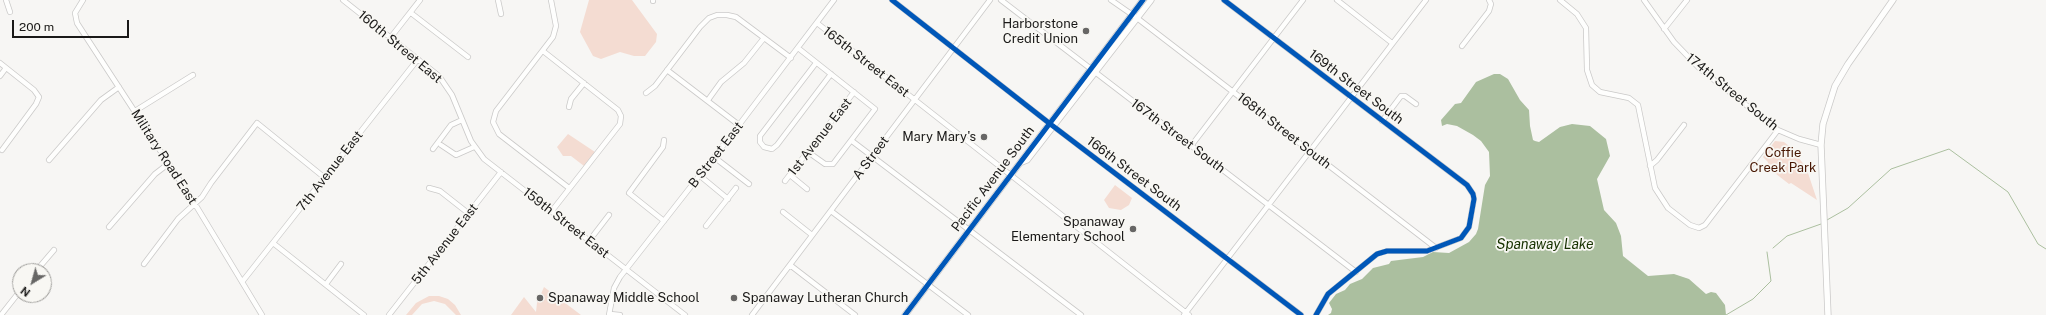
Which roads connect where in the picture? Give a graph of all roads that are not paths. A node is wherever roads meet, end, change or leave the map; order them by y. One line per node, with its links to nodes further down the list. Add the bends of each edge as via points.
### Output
1 (6, 0): 24 (street)
2 (83, 0): 50 (street, Military Road East, via 75,13 76,23)
3 (343, 0): 30 (street, 160th Street East)
4 (420, 0): 25 (street)
5 (498, 0): 26 (street)
6 (551, 0): 37 (street, via 555,30)
7 (834, 0): 28 (street, B Street East)
8 (892, 0): 36 (street, 166th Street South)
9 (990, 0): 36 (street, A Street)
10 (1001, 0): 45 (street, 167th Street South)
11 (1111, 0): 27 (street, 168th Street South)
12 (1115, 0): 27 (street, 168th Street South)
13 (1143, 0): 27 (main road, Pacific Avenue South)
14 (1151, 0): 27 (main road, Pacific Avenue South)
15 (1224, 0): 32 (street, 169th Street South)
16 (1303, 0): 32 (street)
17 (1337, 0): 33 (street)
18 (1426, 0): 33 (street)
19 (1560, 0): 80 (street, via 1578,14 1586,28 1588,76 1592,85 1600,92 1629,98 1638,105)
20 (1644, 0): 29 (street, 174th Street South)
21 (1687, 0): 29 (street)
22 (1490, 2): 34 (street, via 1489,11)
23 (1891, 2): 69 (main road, via 1835,86 1823,124)
24 (10, 12)
25 (411, 12): 30 (street); 38 (street)
26 (501, 14)
27 (1134, 16): 45 (main road, Pacific Avenue South); 52 (street, 168th Street South)
28 (817, 23): 35 (street, B Street East); 56 (street, 165th Street East)
29 (1664, 28): 65 (street, 174th Street South, via 1697,66)
30 (391, 37): 40 (street, 160th Street East)
31 (764, 38): 39 (street); 44 (street, via 736,17 722,14 711,17 700,27); 55 (street, via 744,63 721,82)
32 (1274, 39): 52 (street); 54 (street, 169th Street South)
33 (1392, 43): 54 (street)
34 (1462, 46)
35 (798, 48): 39 (street, B Street East); 41 (street)
36 (954, 49): 56 (street, A Street); 63 (street, 166th Street South)
37 (543, 51): 49 (street); 89 (street, via 496,111 494,126 499,134)
38 (468, 57)
39 (791, 58): 62 (street, B Street East)
40 (418, 59): 60 (street, 160th Street East, via 442,80 452,95); 85 (street, 7th Avenue East)
41 (816, 63): 46 (street); 46 (street, via 760,136 762,146 770,149 777,145)
42 (0, 64): 43 (street)
43 (6, 68): 48 (street); 73 (street, via 39,97)
44 (667, 70): 53 (street); 55 (street)
45 (1093, 70): 63 (main road, Pacific Avenue South); 70 (street, 167th Street South)
46 (831, 74): 51 (street)
47 (193, 75): 59 (street)
48 (0, 76)
49 (584, 83): 58 (street, via 571,99); 89 (street, via 618,110 621,119 620,124)
50 (120, 88): 59 (street, Military Road East); 78 (street, via 101,100)
51 (854, 92): 67 (street, via 875,111); 75 (street, 1st Avenue East)
52 (1233, 92): 70 (street); 74 (street, 168th Street South)
53 (646, 93)
54 (1351, 97): 61 (street, 169th Street South); 74 (street)
55 (708, 100): 62 (street)
56 (915, 100): 76 (street, A Street); 84 (street, 165th Street East)
57 (1416, 104): 61 (street, via 1401,96)
58 (569, 107)
59 (135, 111): 79 (street, Military Road East)
60 (462, 120): 71 (street, 159th Street East); 72 (street, via 451,125)
61 (1382, 121): 107 (street, 169th Street South, via 1467,185 1473,194 1473,208 1466,232 1461,238)
62 (739, 125): 77 (street, B Street East)
63 (1051, 125): 84 (main road, Pacific Avenue South, via 1022,157 1022,162); 109 (street, 166th Street South)
64 (1684, 126): 80 (street)
65 (1778, 130): 69 (street, 174th Street South); 80 (street, via 1702,228 1690,225 1663,202 1655,188)
66 (664, 140): 100 (street, via 663,147 629,193)
67 (852, 141): 75 (street, via 831,165 825,164); 76 (street)
68 (441, 145): 71 (street, via 456,155)
69 (1821, 145): 135 (main road)
70 (1191, 146): 94 (street, 167th Street South)
71 (474, 147): 81 (street, 159th Street East, via 484,159)
72 (433, 149)
73 (2, 150)
74 (1310, 151): 94 (street); 107 (street, 168th Street South)
75 (808, 152): 83 (street, 1st Avenue East)
76 (872, 156): 95 (street, A Street); 103 (street)
77 (714, 157): 82 (street, B Street East); 87 (street)
78 (49, 160)
79 (168, 164): 93 (street, Military Road East); 102 (street, via 152,177)
80 (1650, 166)
81 (501, 172): 96 (street, 159th Street East); 98 (street, 5th Avenue East)
82 (700, 175): 92 (street); 100 (street, B Street East)
83 (790, 176): 86 (street, 1st Avenue East); 91 (street)
84 (1011, 177): 103 (main road, Pacific Avenue South); 121 (street, 165th Street East)
85 (325, 178): 93 (street, via 257,124); 106 (street, 7th Avenue East)
86 (785, 181)
87 (749, 184)
88 (429, 188): 98 (street, via 440,191)
89 (570, 188): 96 (street)
90 (736, 188): 92 (street)
91 (807, 189)
92 (728, 199): 101 (street)
93 (195, 204): 111 (street, via 178,219); 116 (street, Military Road East)
94 (1268, 205): 109 (street); 115 (street, 167th Street South)
95 (831, 210): 104 (street, A Street); 118 (street)
96 (551, 212): 105 (street, 159th Street East)
97 (783, 212): 104 (street)
98 (468, 213): 125 (street, 5th Avenue East)
99 (609, 215): 105 (street)
100 (664, 221): 114 (street, B Street East)
101 (706, 226)
102 (109, 227)
103 (970, 230): 118 (main road, Pacific Avenue South); 132 (street)
104 (812, 234): 113 (street, A Street)
105 (589, 241): 114 (street, 159th Street East)
106 (273, 244): 116 (street, 7th Avenue East); 117 (street)
107 (1436, 248): 115 (street, via 1421,252 1381,252)
108 (54, 250): 110 (street)
109 (1227, 258): 121 (street); 133 (street, 166th Street South)
110 (43, 263)
111 (144, 264)
112 (341, 264): 117 (street)
113 (790, 265): 128 (street, A Street); 129 (street)
114 (626, 269): 120 (street, B Street East, via 614,288); 127 (street, 159th Street East)
115 (1356, 272): 134 (street, via 1328,294)
116 (242, 282): 123 (street, Military Road East)
117 (326, 284): 124 (street)
118 (928, 284): 130 (main road, Pacific Avenue South); 131 (street)
119 (12, 301): 122 (street)
120 (610, 314): 126 (street)
121 (1187, 314)
122 (1, 315)
123 (262, 315)
124 (364, 315)
125 (389, 315)
126 (620, 315)
127 (685, 315)
128 (752, 315)
129 (855, 315)
130 (905, 315)
131 (968, 315)
132 (1081, 315)
133 (1301, 315)
134 (1316, 315)
135 (1828, 315)

